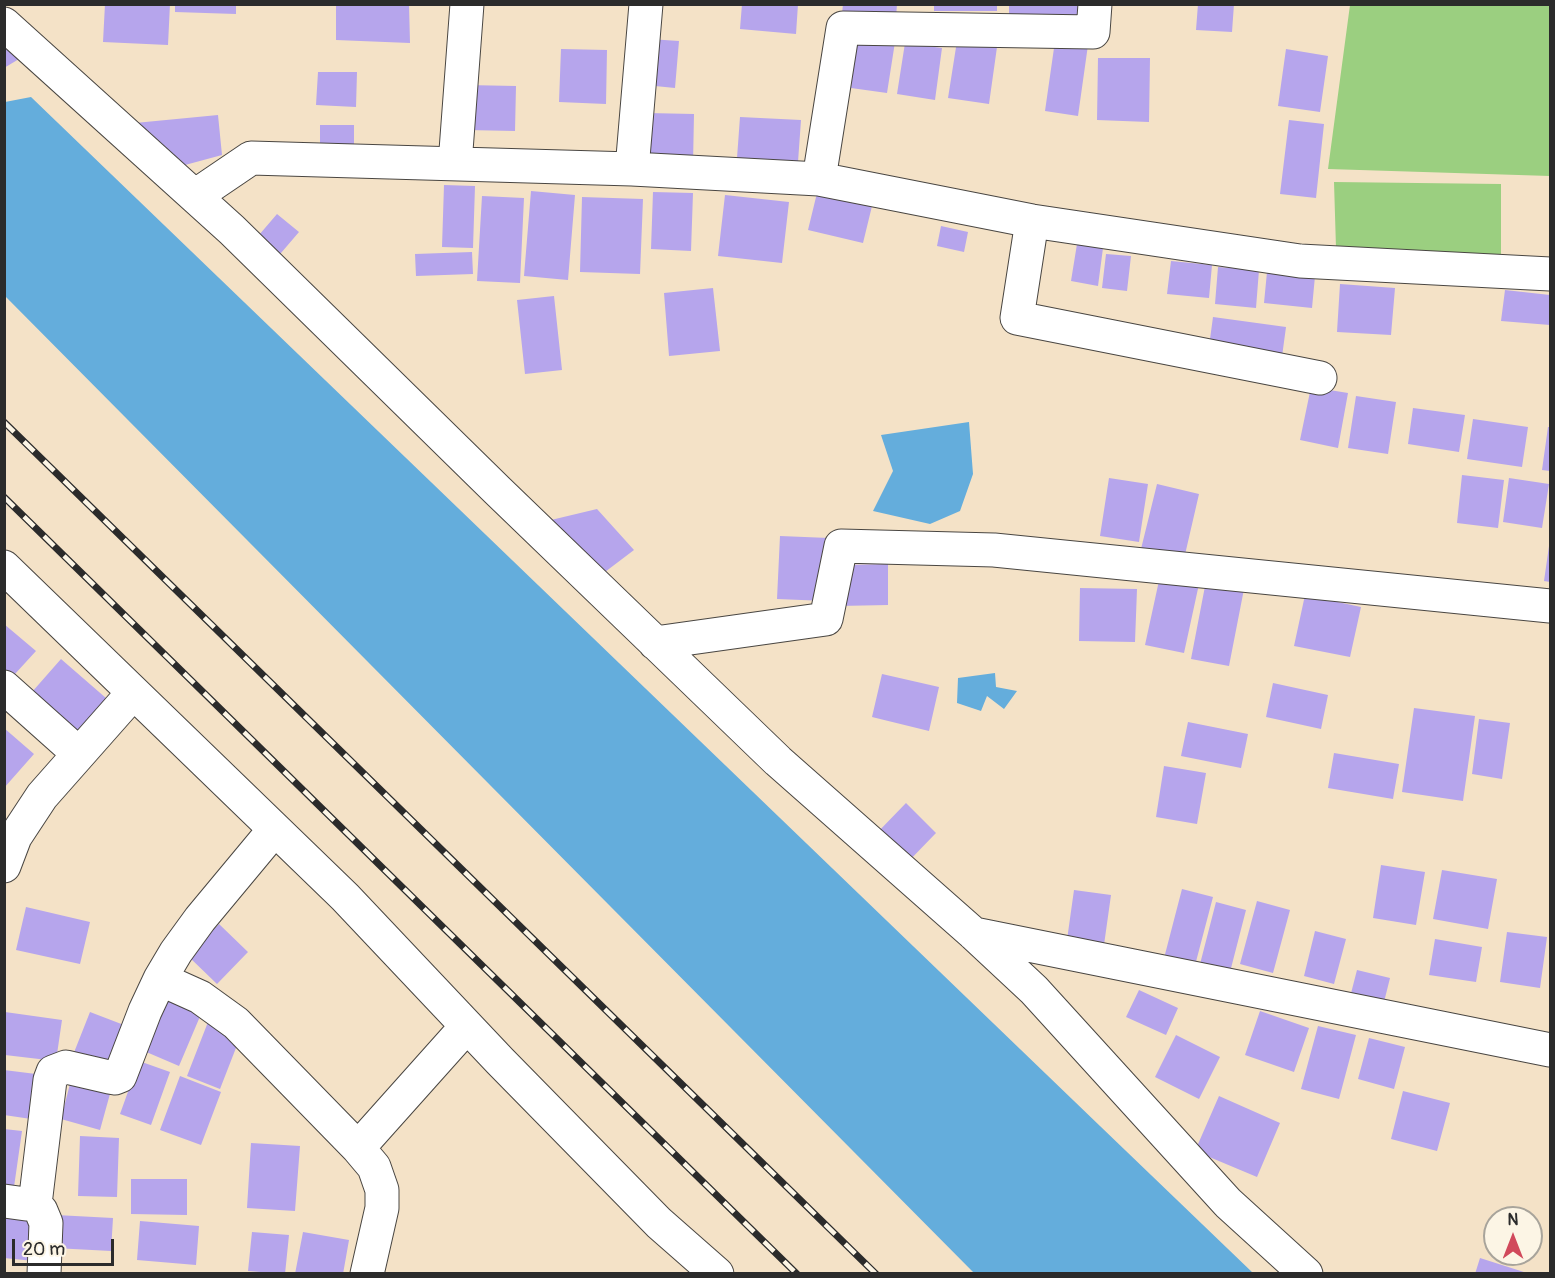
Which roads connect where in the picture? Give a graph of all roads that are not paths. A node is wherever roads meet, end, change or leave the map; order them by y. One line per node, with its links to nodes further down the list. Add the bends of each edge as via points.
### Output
1 (10, 4): 5 (street)
2 (467, 4): 6 (street)
3 (646, 4): 7 (street)
4 (1095, 4): 8 (street, via 1093,32 843,28)
5 (4, 24): 9 (street)
6 (455, 164): 7 (street); 9 (street, via 251,158)
7 (632, 169): 8 (street)
8 (819, 179): 10 (street)
9 (195, 196): 15 (street)
10 (1032, 221): 11 (street, via 1300,261); 12 (street, via 1017,318)
11 (1551, 274)
12 (1320, 378)
13 (4, 567): 17 (street)
14 (1551, 606): 15 (street, via 994,550 841,546 826,619)
15 (655, 643): 21 (street, via 778,761)
16 (4, 687): 18 (street)
17 (133, 693): 18 (street); 19 (street)
18 (79, 754): 20 (street, via 42,796 15,837)
19 (274, 830): 22 (street, via 200,919); 23 (street, via 345,897)
20 (4, 866)
21 (974, 934): 24 (street); 30 (street, via 1034,990 1228,1203)
22 (160, 979): 25 (street, via 200,997 236,1023); 26 (street, via 120,1076 66,1066 53,1072 38,1188)
23 (467, 1026): 25 (street); 29 (street, via 659,1223)
24 (1551, 1050)
25 (358, 1148): 28 (street, via 374,1167 382,1190 382,1208)
26 (19, 1201): 27 (street, via 41,1212 46,1223)
27 (44, 1274)
28 (367, 1274)
29 (717, 1274)
30 (1306, 1274)

